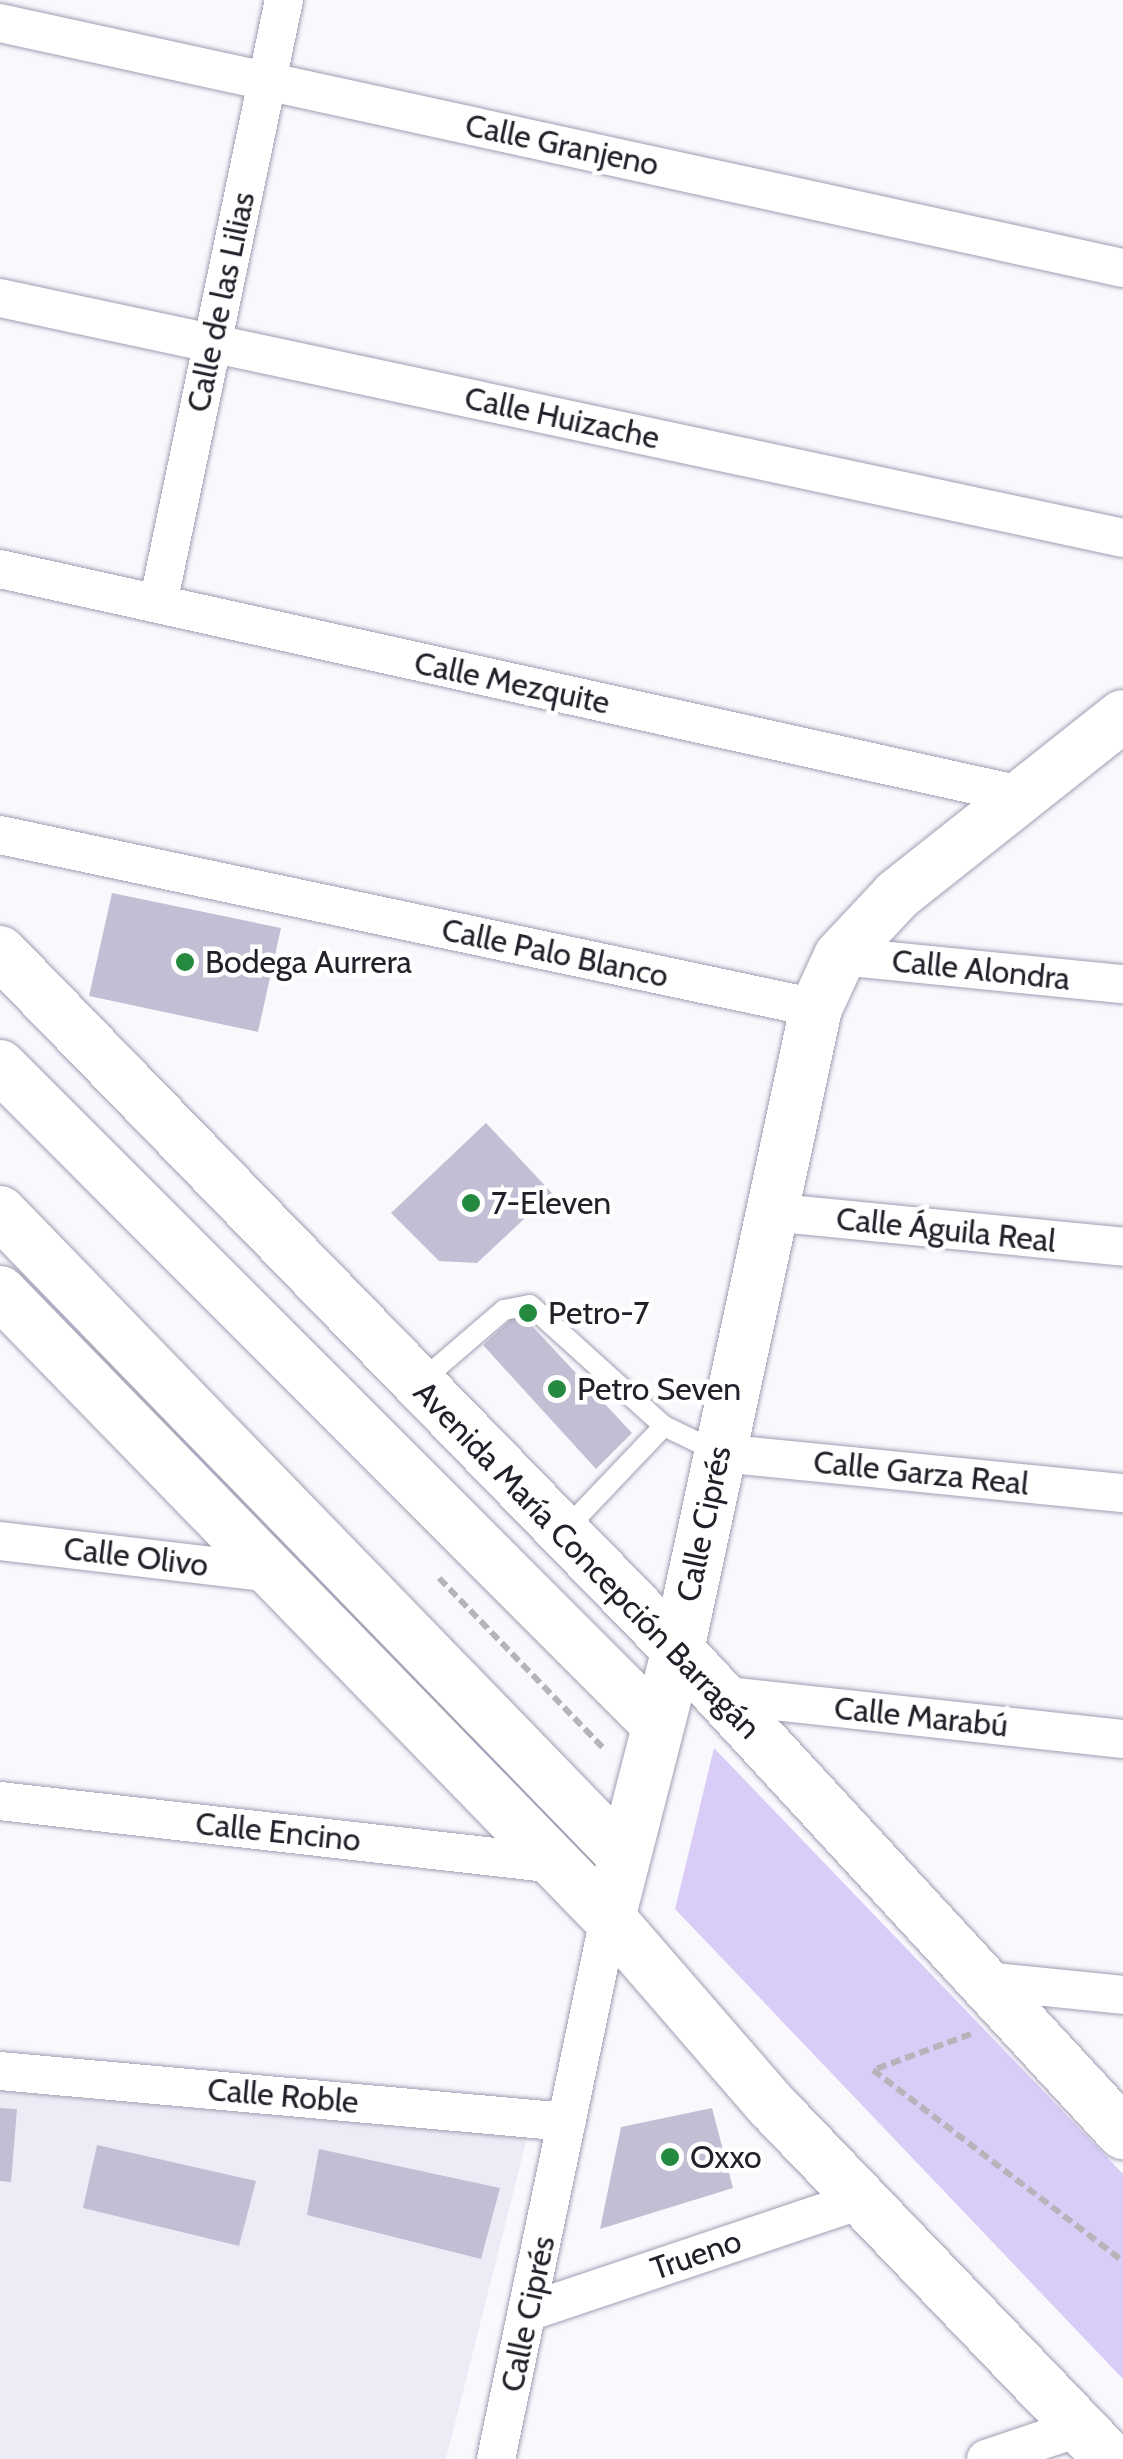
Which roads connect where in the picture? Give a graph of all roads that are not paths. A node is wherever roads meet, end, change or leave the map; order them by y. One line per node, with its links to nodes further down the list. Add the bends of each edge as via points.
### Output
1 (284, 0): 3 (street, Calle de las Lilias)
2 (0, 22): 3 (street, Calle Granjeno)
3 (266, 80): 4 (street, Calle Granjeno); 6 (street, Calle de las Lilias)
4 (1123, 268)
5 (0, 298): 6 (street, Calle Huizache)
6 (213, 343): 7 (street, Calle Huizache); 9 (street, Calle de las Lilias)
7 (1123, 538)
8 (0, 569): 9 (street, Calle Mezquite)
9 (158, 604): 11 (street, Calle Mezquite)
10 (1123, 716): 11 (street, Calle Ciprés)
11 (1024, 796): 14 (street, Calle Ciprés, via 908,885)
12 (0, 835): 16 (street, Calle Palo Blanco)
13 (0, 952): 22 (street, Avenida María Concepción Barragán)
14 (840, 956): 15 (street, Calle Alondra); 16 (street, Calle Ciprés)
15 (1123, 984)
16 (816, 1008): 19 (street, Calle Ciprés)
17 (0, 1066): 31 (street, Avenida María Concepción Barragán)
18 (0, 1212): 34 (street)
19 (768, 1212): 20 (street, Calle Águila Real); 24 (street, Calle Ciprés)
20 (1123, 1248)
21 (0, 1292): 28 (street)
22 (418, 1384): 23 (lane, via 504,1310 524,1303); 26 (street, Avenida María Concepción Barragán)
23 (664, 1426): 24 (lane); 26 (lane)
24 (720, 1453): 25 (street, Calle Garza Real); 29 (street, Calle Ciprés)
25 (1123, 1493)
26 (562, 1532): 29 (street, Avenida María Concepción Barragán)
27 (0, 1541): 28 (street, Calle Olivo)
28 (271, 1572): 35 (street)
29 (678, 1650): 30 (street, Avenida María Concepción Barragán); 31 (street, Calle Ciprés)
30 (718, 1695): 32 (street, Calle Marabú); 38 (street, Avenida María Concepción Barragán)
31 (656, 1724): 34 (street, Calle Ciprés)
32 (1123, 1739)
33 (0, 1801): 35 (street, Calle Encino)
34 (622, 1854): 36 (street, Calle Ciprés)
35 (556, 1864): 36 (street)
36 (609, 1918): 40 (street, Calle Ciprés); 42 (street)
37 (1123, 1994): 38 (street)
38 (979, 2005): 41 (street, Avenida María Concepción Barragán)
39 (0, 2071): 40 (street, Calle Roble)
40 (567, 2122): 43 (street, Calle Ciprés)
41 (1123, 2133)
42 (860, 2200): 43 (street, Trueno); 44 (street)
43 (531, 2311): 45 (street, Calle Ciprés)
44 (1095, 2443): 46 (street)
45 (496, 2459)
46 (986, 2459)

